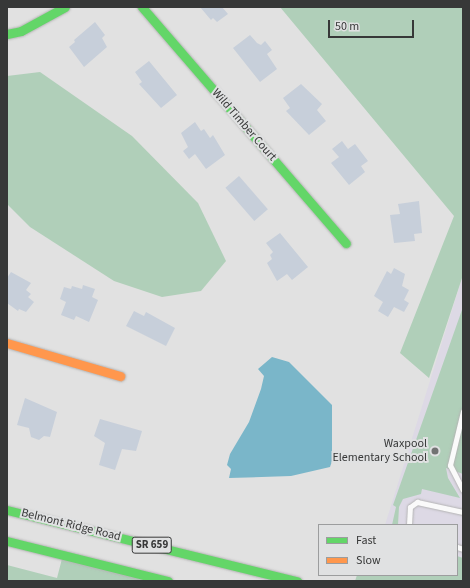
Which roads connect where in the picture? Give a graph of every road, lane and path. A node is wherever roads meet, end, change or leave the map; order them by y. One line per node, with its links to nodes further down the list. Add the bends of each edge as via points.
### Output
1 (65, 7): 3 (street, via 20,31)
2 (142, 7): 4 (street, Wild Timber Court)
3 (7, 34)
4 (346, 243)
5 (7, 342): 6 (street)
6 (120, 376)
7 (463, 411): 8 (lane, via 450,465)
8 (463, 490)
9 (7, 510): 14 (street, Belmont Ridge Road / SR 659)
10 (463, 512): 11 (lane, via 417,502 410,507)
11 (409, 524)
12 (7, 541): 13 (street, SR 659)
13 (168, 581)
14 (297, 581)

